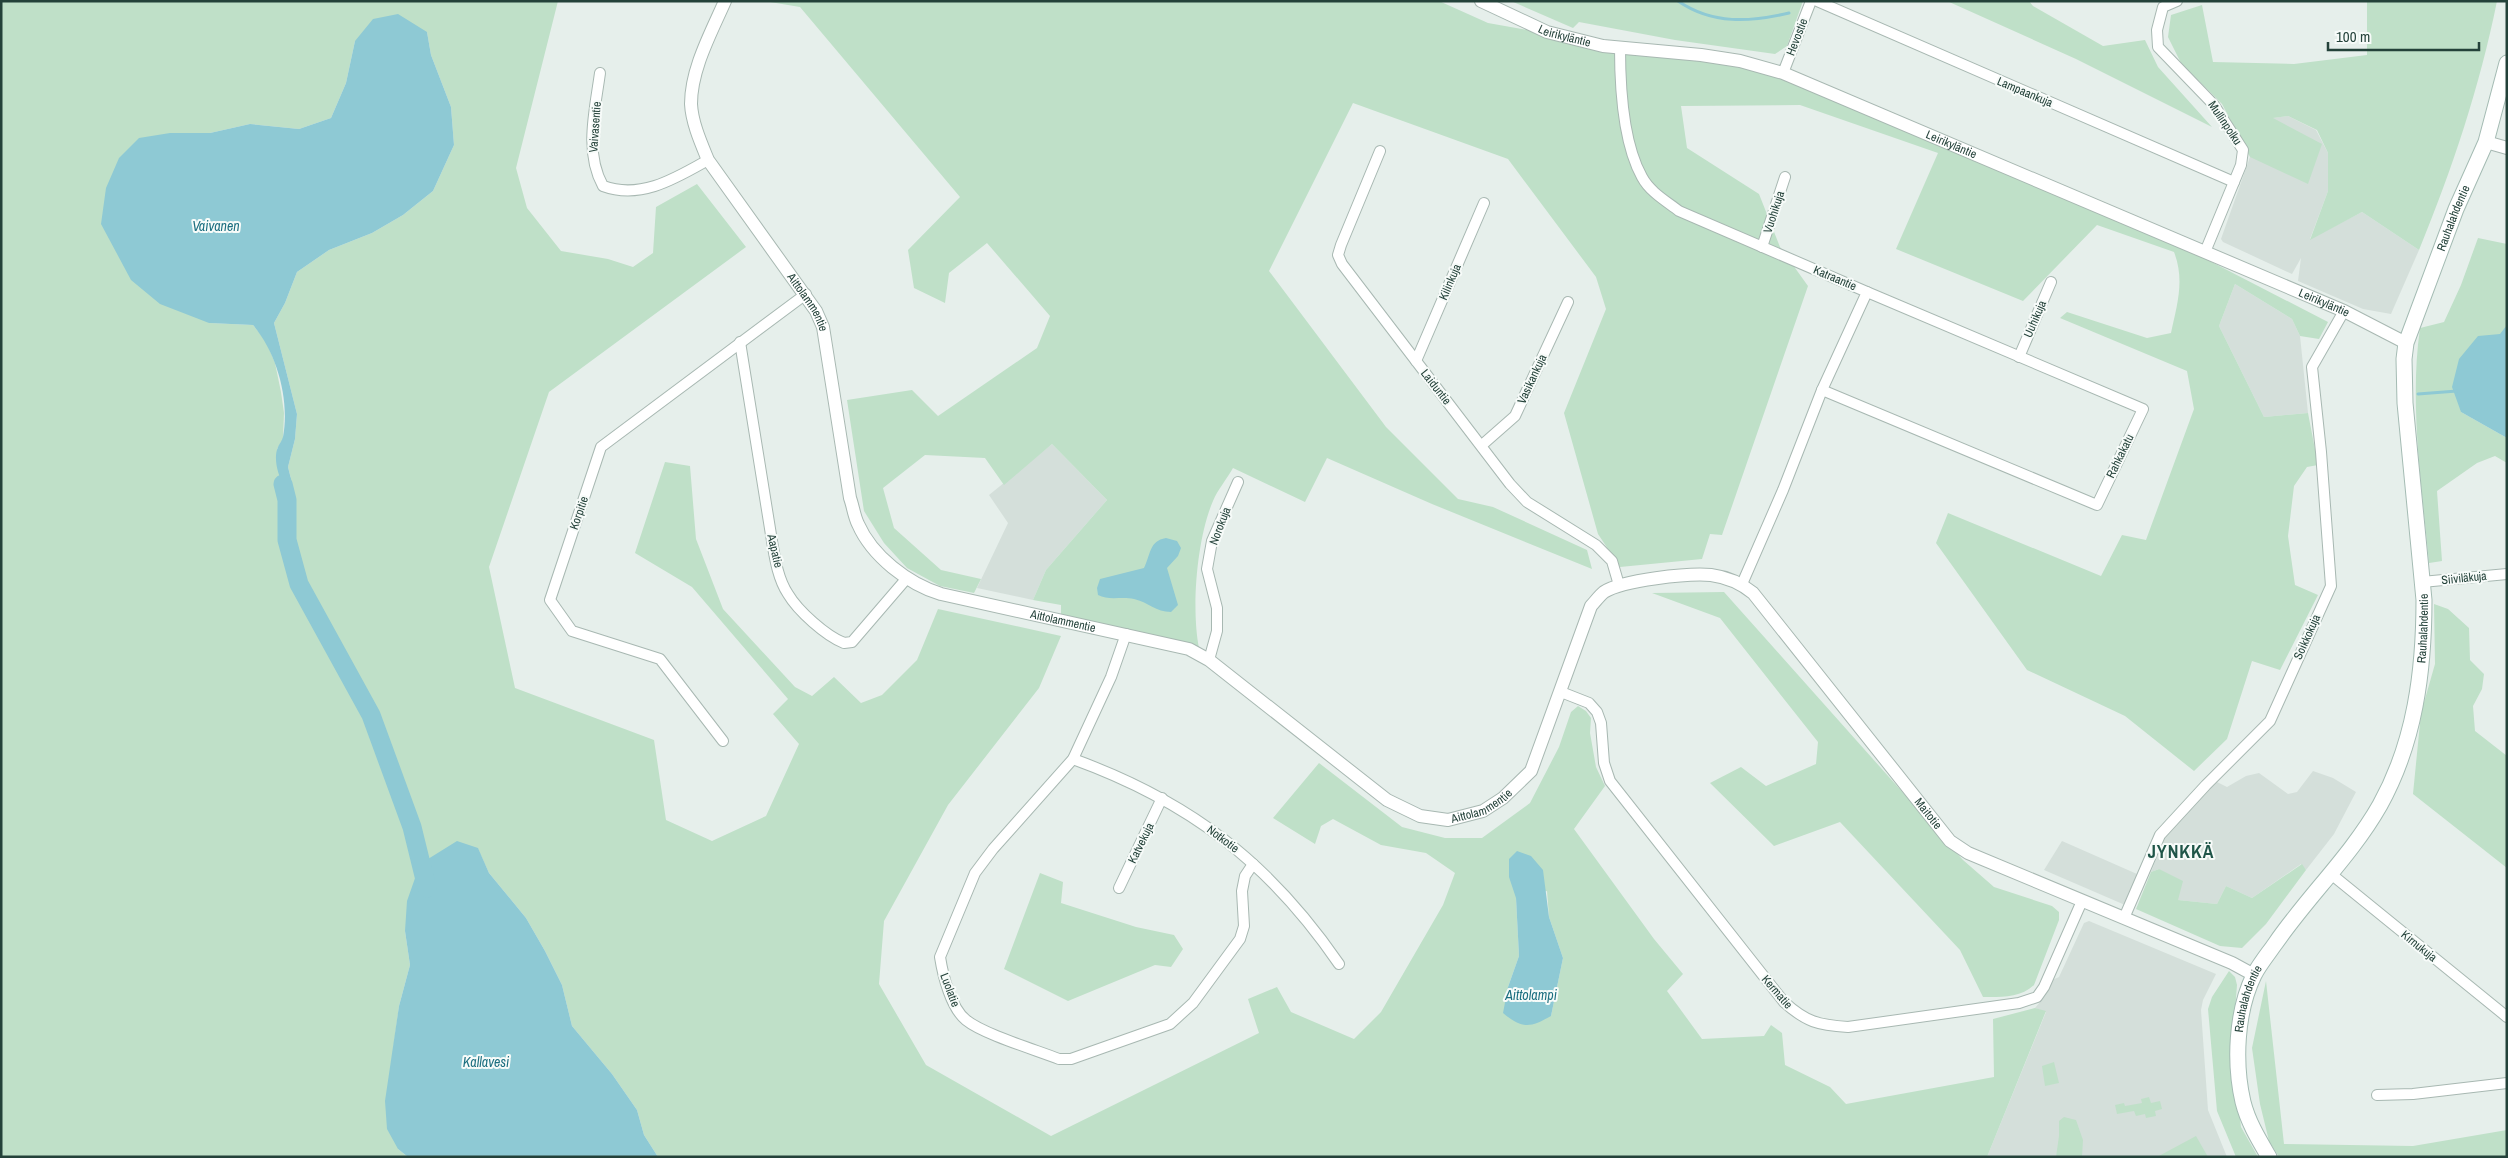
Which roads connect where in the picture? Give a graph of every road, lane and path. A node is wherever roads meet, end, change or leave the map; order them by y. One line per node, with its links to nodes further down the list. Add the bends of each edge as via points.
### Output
1 (725, 1): 13 (street, Aittolammentie, via 704,49 691,105)
2 (1480, 1): 6 (street, Leirikyläntie, via 1547,32)
3 (1811, 1): 9 (street, Hevostie)
4 (1817, 1): 15 (street, Lampaankuja)
5 (2177, 1): 15 (street, Mullinpolku, via 2163,7 2157,30 2158,46 2214,105 2243,150)
6 (1620, 48): 9 (street, Leirikyläntie, via 1701,55 1740,61); 17 (street, Katraantie, via 1630,144 1642,178 1653,192 1679,211)
7 (2507, 63): 10 (main road, Rauhalahdentie)
8 (600, 73): 13 (street, Vaivasentie, via 592,158 603,186 640,191 662,184)
9 (1783, 73): 18 (street, Leirikyläntie)
10 (2486, 142): 11 (street); 25 (main road, Rauhalahdentie, via 2456,209)
11 (2507, 148)
12 (1380, 151): 27 (street, Laiduntie, via 1338,255)
13 (708, 160): 21 (street, Aittolammentie)
14 (1785, 177): 17 (street, Vuohikuja)
15 (2234, 182): 18 (street, Mullinpolku)
16 (1484, 203): 27 (street, Kilinkuja)
17 (1762, 247): 20 (street, Katraantie)
18 (2205, 252): 23 (street, Leirikyläntie)
19 (2051, 282): 26 (street, Uuhikuja)
20 (1867, 292): 26 (street, Rahkakatu); 28 (street, Katraantie)
21 (806, 294): 24 (street, Korpitie); 33 (street, Aittolammentie, via 823,327 850,498 858,523 868,542)
22 (1568, 302): 29 (street, Vasikankuja, via 1515,416)
23 (2344, 311): 25 (street, Leirikyläntie); 47 (street, Soikkokuja, via 2312,367 2331,586 2270,721 2160,835)
24 (740, 342): 33 (street, Aapatie, via 777,568 788,594 811,621 844,643 852,642); 40 (street, Korpitie, via 601,447 550,600 572,631 660,659)
25 (2406, 343): 34 (main road, Rauhalahdentie, via 2405,403)
26 (2020, 357): 28 (street, Rahkakatu, via 2143,409 2097,504)
27 (1416, 361): 29 (street, Laiduntie)
28 (1822, 390): 35 (street, Katraantie)
29 (1482, 445): 36 (street, Laiduntie, via 1527,502 1596,545 1612,561)
30 (1238, 482): 38 (street, Norokuja, via 1212,541 1208,569 1217,608 1217,631)
31 (2507, 574): 34 (street, Siiviläkuja)
32 (1671, 577): 35 (street, Maitotie, via 1712,575); 36 (street, Aittolammentie)
33 (907, 578): 37 (street, Aittolammentie, via 926,590 941,594)
34 (2422, 582): 44 (main road, Rauhalahdentie, via 2423,667 2405,750 2380,805)
35 (1742, 584): 46 (street, Maitotie, via 1950,841 1968,853)
36 (1619, 585): 39 (street, Aittolammentie, via 1605,592 1591,606)
37 (1126, 634): 38 (street, Aittolammentie, via 1189,649); 41 (street, Luolatie)
38 (1209, 660): 39 (street, Aittolammentie, via 1388,800 1420,816 1448,820 1483,811 1503,798 1530,771)
39 (1561, 692): 46 (street, Kermatie, via 1588,703 1597,712 1601,722 1604,763 1610,781 1784,1002 1800,1017 1820,1026 1848,1027 2019,1003 2037,997 2056,965)
40 (722, 741)
41 (1073, 759): 42 (street, Notkotie); 43 (street, Luolatie, via 975,873 950,930 940,957 942,969 958,1011 967,1021 1059,1059 1071,1059 1170,1024 1193,1003 1240,939 1244,926 1242,891 1245,876)
42 (1162, 798): 43 (street, Notkotie, via 1230,842); 45 (street, Katvekuja)
43 (1254, 864): 48 (street, Notkotie, via 1276,885)
44 (2331, 874): 49 (main road, Rauhalahdentie, via 2295,915); 50 (street, Kirnukuja)
45 (1119, 888)
46 (2082, 901): 47 (street, Maitotie)
47 (2124, 918): 49 (street, Maitotie)
48 (1339, 964)
49 (2254, 975): 53 (main road, Rauhalahdentie, via 2244,1004 2239,1063 2243,1102)
50 (2507, 1017)
51 (2507, 1083): 52 (street)
52 (2377, 1095)
53 (2269, 1157)

